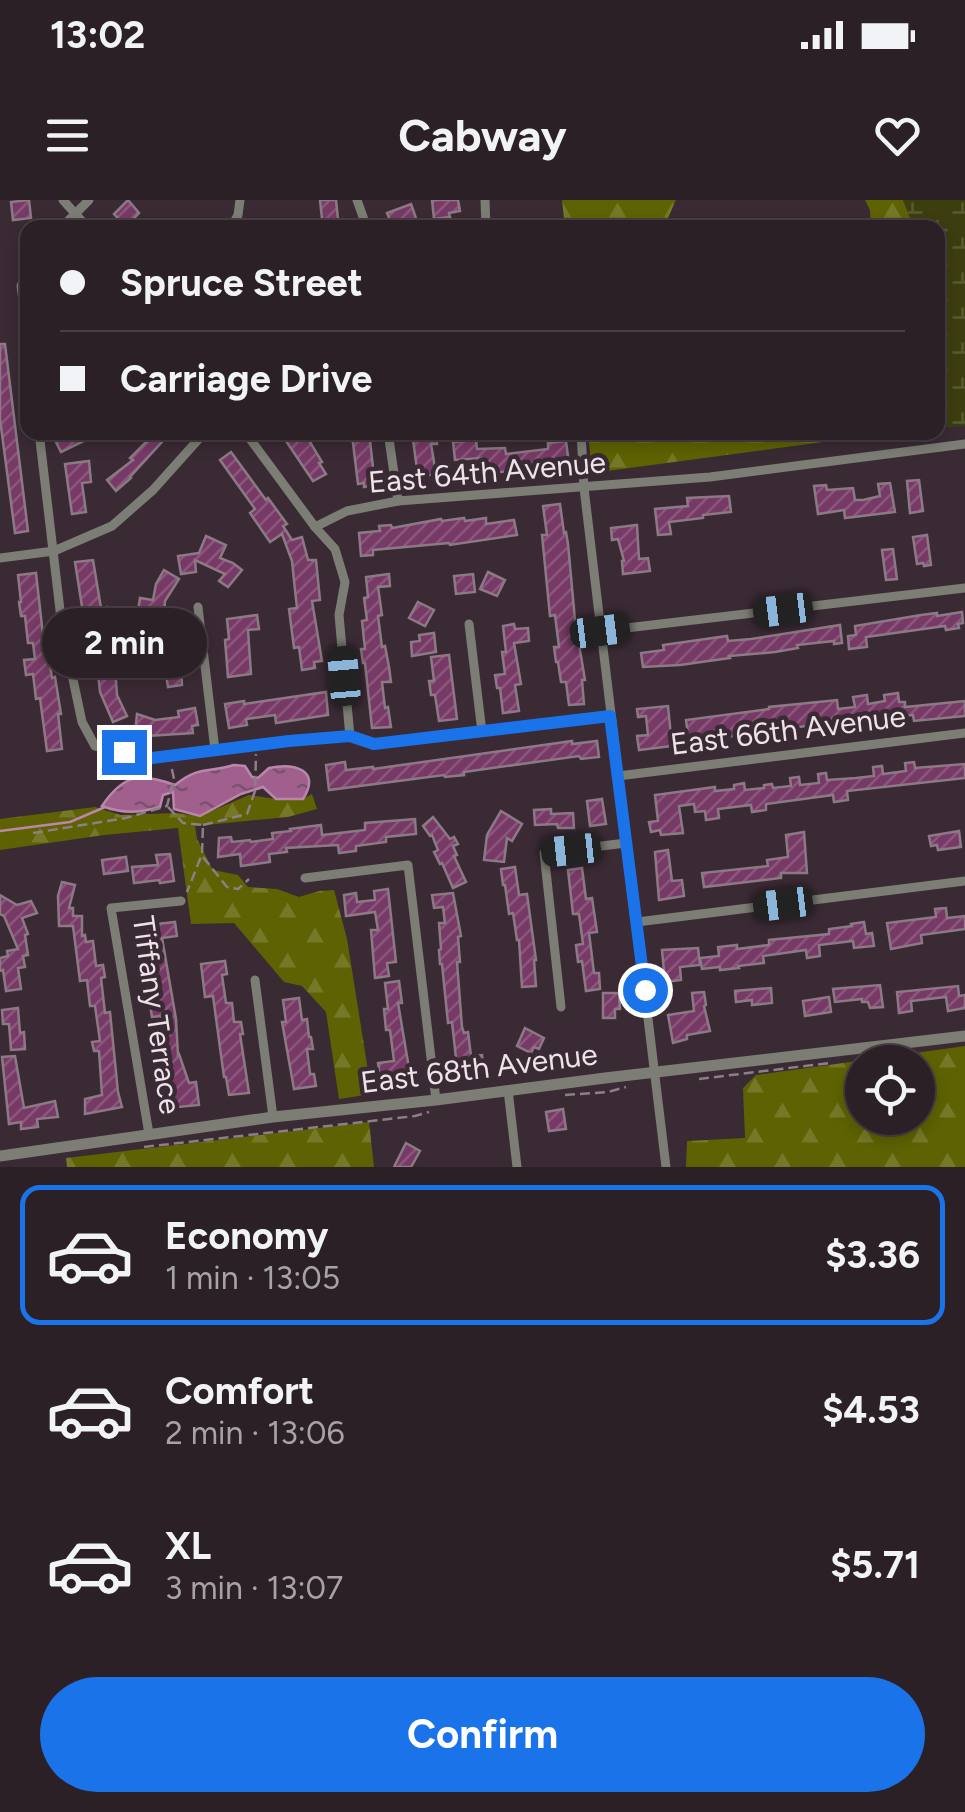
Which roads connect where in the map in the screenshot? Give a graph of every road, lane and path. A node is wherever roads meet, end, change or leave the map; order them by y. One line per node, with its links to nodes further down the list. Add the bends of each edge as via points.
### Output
1 (63, 200): 3 (street)
2 (89, 200): 3 (street)
3 (75, 214): 4 (street); 5 (street)
4 (69, 220)
5 (81, 220)
6 (40, 440): 15 (street)
7 (198, 440): 15 (street, via 112,526)
8 (251, 440): 14 (street)
9 (389, 440): 13 (street)
10 (581, 440): 12 (street)
11 (965, 444): 12 (street, East 64th Avenue)
12 (584, 488): 13 (street, East 64th Avenue); 20 (street)
13 (398, 501): 14 (street, East 64th Avenue, via 347,511)
14 (315, 526): 24 (street, via 335,549 345,582 338,615)
15 (54, 550): 16 (street); 25 (street, via 62,627 82,722 95,746 152,758)
16 (0, 558)
17 (965, 588): 20 (street)
18 (198, 607): 25 (street)
19 (470, 624): 22 (street)
20 (600, 631): 21 (street)
21 (610, 716): 22 (street); 28 (street)
22 (482, 732): 24 (street, via 374,744)
23 (965, 733): 28 (street, East 66th Avenue)
24 (350, 736): 25 (street)
25 (215, 750)
26 (256, 753): 30 (path, via 247,814)
27 (171, 763): 29 (path)
28 (618, 776): 32 (street)
29 (167, 806): 30 (path, via 183,824); 31 (path)
30 (203, 826): 33 (path)
31 (33, 833)
32 (626, 843): 38 (street); 40 (street, via 544,853)
33 (202, 856): 35 (path, via 226,887 238,890); 37 (path)
34 (305, 878): 46 (street, via 408,865)
35 (249, 880)
36 (965, 881): 38 (street)
37 (181, 901): 48 (street, Tiffany Terrace, via 112,908)
38 (637, 922): 42 (street)
39 (256, 980): 47 (street)
40 (560, 1008)
41 (965, 1036): 42 (street, East 68th Avenue)
42 (655, 1072): 44 (street, East 68th Avenue); 52 (street)
43 (640, 1084): 45 (path)
44 (508, 1090): 46 (street, East 68th Avenue); 51 (street)
45 (555, 1096)
46 (438, 1104): 47 (street, East 68th Avenue); 49 (path, via 415,1116)
47 (273, 1118): 48 (street, East 68th Avenue)
48 (149, 1134): 50 (street, East 68th Avenue)
49 (137, 1148)
50 (0, 1156)
51 (517, 1167)
52 (666, 1167)

